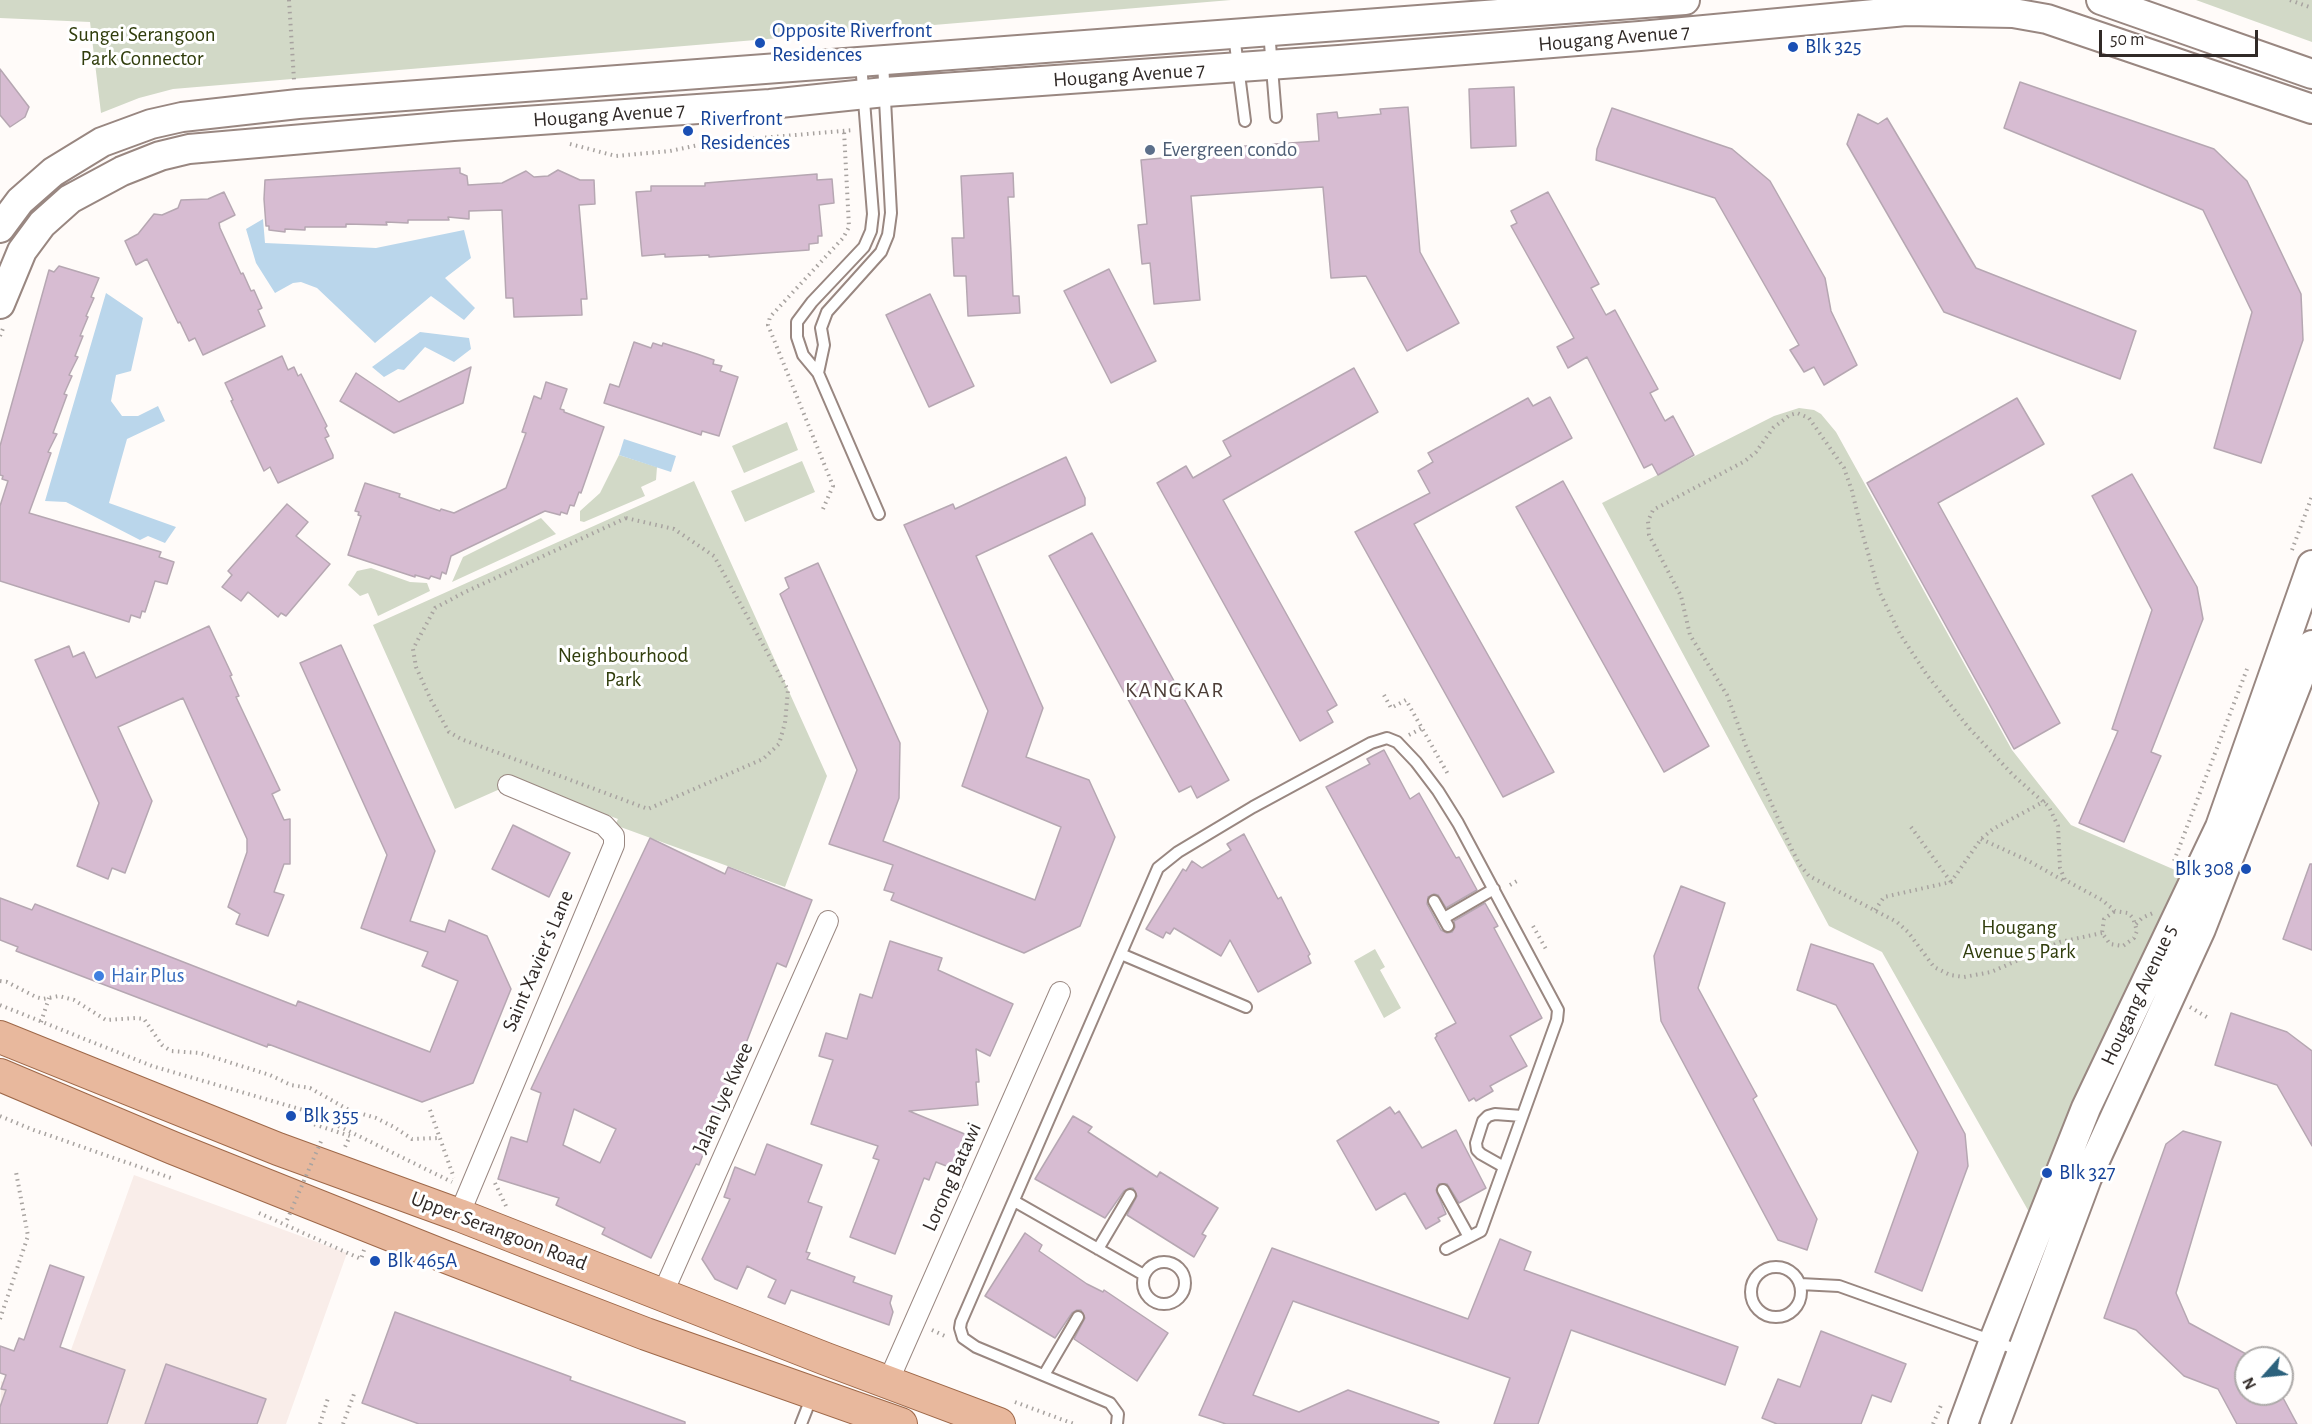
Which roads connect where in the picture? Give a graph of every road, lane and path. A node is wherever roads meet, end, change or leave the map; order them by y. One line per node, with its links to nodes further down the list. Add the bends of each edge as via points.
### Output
1 (289, 0): 12 (path)
2 (1684, 0): 6 (main road, Hougang Avenue 7)
3 (2101, 0): 11 (main road)
4 (2290, 0): 5 (path)
5 (2312, 8)
6 (1269, 31): 7 (main road, Hougang Avenue 7); 9 (lane)
7 (1233, 33): 8 (main road, Hougang Avenue 7); 10 (lane)
8 (872, 60): 13 (lane); 13 (lane); 19 (main road, Hougang Avenue 7, via 298,104 182,117 102,142 15,201)
9 (1272, 65): 10 (main road, Hougang Avenue 7); 14 (main road, Hougang Avenue 7, via 1906,11 2013,14 2081,29); 15 (lane)
10 (1239, 67): 13 (main road, Hougang Avenue 7); 16 (lane)
11 (2312, 74)
12 (294, 83)
13 (874, 94): 17 (lane); 20 (main road, Hougang Avenue 7, via 175,152 122,171 70,199 42,224 22,251); 21 (lane, via 891,213 888,235 881,252 827,312 821,328 824,345)
14 (2312, 109)
15 (1276, 117)
16 (1245, 121)
17 (867, 129): 18 (path, via 713,142 616,156); 21 (lane, via 871,231 864,247 797,322 803,355)
18 (567, 143)
19 (0, 228)
20 (0, 304)
21 (818, 373): 23 (lane)
22 (2312, 496): 24 (path)
23 (879, 514)
24 (2305, 571): 51 (main road, Hougang Avenue 5, via 2283,651 2220,827)
25 (2312, 645): 51 (main road, Hougang Avenue 5, via 2201,929)
26 (2251, 658): 32 (path)
27 (442, 721): 27 (path, via 416,667 413,649 435,608 626,518 674,529 714,556 788,690 780,744 763,759 648,809 460,739)
28 (508, 785): 67 (street, Saint Xavier's Lane, via 604,825 614,836 614,845)
29 (2045, 801): 31 (path); 35 (path, via 2060,831 2060,868); 39 (path, via 1996,758 1927,675 1900,634 1879,591 1844,468 1809,418 1797,413 1786,417 1745,461 1656,507 1648,520 1648,530 1684,603 1690,635 1727,695 1800,865 1814,880)
30 (1911, 827): 34 (path)
31 (1981, 839): 34 (path); 35 (path)
32 (2171, 868)
33 (1517, 881): 36 (path)
34 (1951, 882): 39 (path, via 1884,897)
35 (2069, 884): 40 (path, via 2087,890)
36 (1510, 885)
37 (1494, 889): 38 (lane, via 1446,922); 43 (lane, via 1438,791 1397,742 1387,738 1371,742 1253,807 1168,859 1158,868); 56 (lane, via 1558,1010)
38 (1434, 901)
39 (1875, 910): 42 (path, via 1908,932 1934,967 1957,977 2002,969 2048,947)
40 (2115, 911): 42 (path, via 2104,919); 42 (path, via 2133,918 2134,938 2116,946)
41 (828, 921): 75 (street, Jalan Lye Kwee)
42 (2102, 933)
43 (1121, 954): 48 (lane); 65 (lane)
44 (0, 981): 57 (path, via 43,999 59,996 74,1000 106,1020 144,1019 162,1045 171,1051 200,1053 310,1088 412,1139)
45 (1060, 992): 81 (street, Lorong Batawi)
46 (2184, 1004): 49 (path)
47 (0, 1005): 54 (path, via 152,1066)
48 (1246, 1008)
49 (2210, 1019)
50 (0, 1037): 67 (main road, Upper Serangoon Road, via 278,1149)
51 (2128, 1054): 78 (main road, Hougang Avenue 5, via 2086,1108); 79 (main road, Hougang Avenue 5, via 2087,1178)
52 (0, 1075): 82 (main road, Upper Serangoon Road, via 437,1253)
53 (430, 1110): 57 (path)
54 (310, 1112): 57 (path, via 456,1184); 59 (path, via 308,1122 350,1136 346,1147)
55 (0, 1116): 62 (path)
56 (1522, 1116): 60 (lane); 60 (lane, via 1495,1114 1483,1121 1477,1150)
57 (439, 1138)
58 (330, 1141): 68 (path, bridge, via 322,1138)
59 (338, 1144)
60 (1504, 1167): 69 (lane, via 1481,1231)
61 (16, 1172): 77 (path, via 28,1236)
62 (172, 1178)
63 (1443, 1190): 69 (lane)
64 (1130, 1195): 70 (lane)
65 (1014, 1201): 70 (lane); 80 (lane, via 960,1328 963,1338 976,1347)
66 (255, 1211): 72 (path, via 361,1259)
67 (459, 1215): 75 (main road, Upper Serangoon Road)
68 (287, 1220)
69 (1469, 1237): 71 (lane)
70 (1098, 1249): 73 (lane)
71 (1446, 1249)
72 (364, 1250)
73 (1144, 1275): 73 (lane, via 1146,1294 1156,1302 1175,1301 1184,1290 1184,1275 1168,1262 1154,1264)
74 (1800, 1284): 74 (lane, via 1800,1300 1791,1313 1783,1316 1768,1316 1752,1297 1754,1281 1765,1269 1782,1267 1796,1276); 78 (lane, via 1839,1286)
75 (662, 1295): 81 (main road, Upper Serangoon Road)
76 (1078, 1317): 80 (lane)
77 (0, 1319)
78 (1994, 1340): 79 (lane); 91 (main road, Hougang Avenue 5)
79 (2021, 1351): 92 (main road, Hougang Avenue 5)
80 (1044, 1375): 90 (lane, via 1110,1402 1118,1414)
81 (888, 1382): 89 (main road, Upper Serangoon Road)
82 (813, 1393): 87 (lane); 88 (main road, Upper Serangoon Road)
83 (354, 1394): 86 (path)
84 (328, 1398): 85 (path)
85 (320, 1424)
86 (343, 1424)
87 (801, 1424)
88 (901, 1424)
89 (999, 1424)
90 (1117, 1424)
91 (1963, 1424)
92 (1995, 1424)

